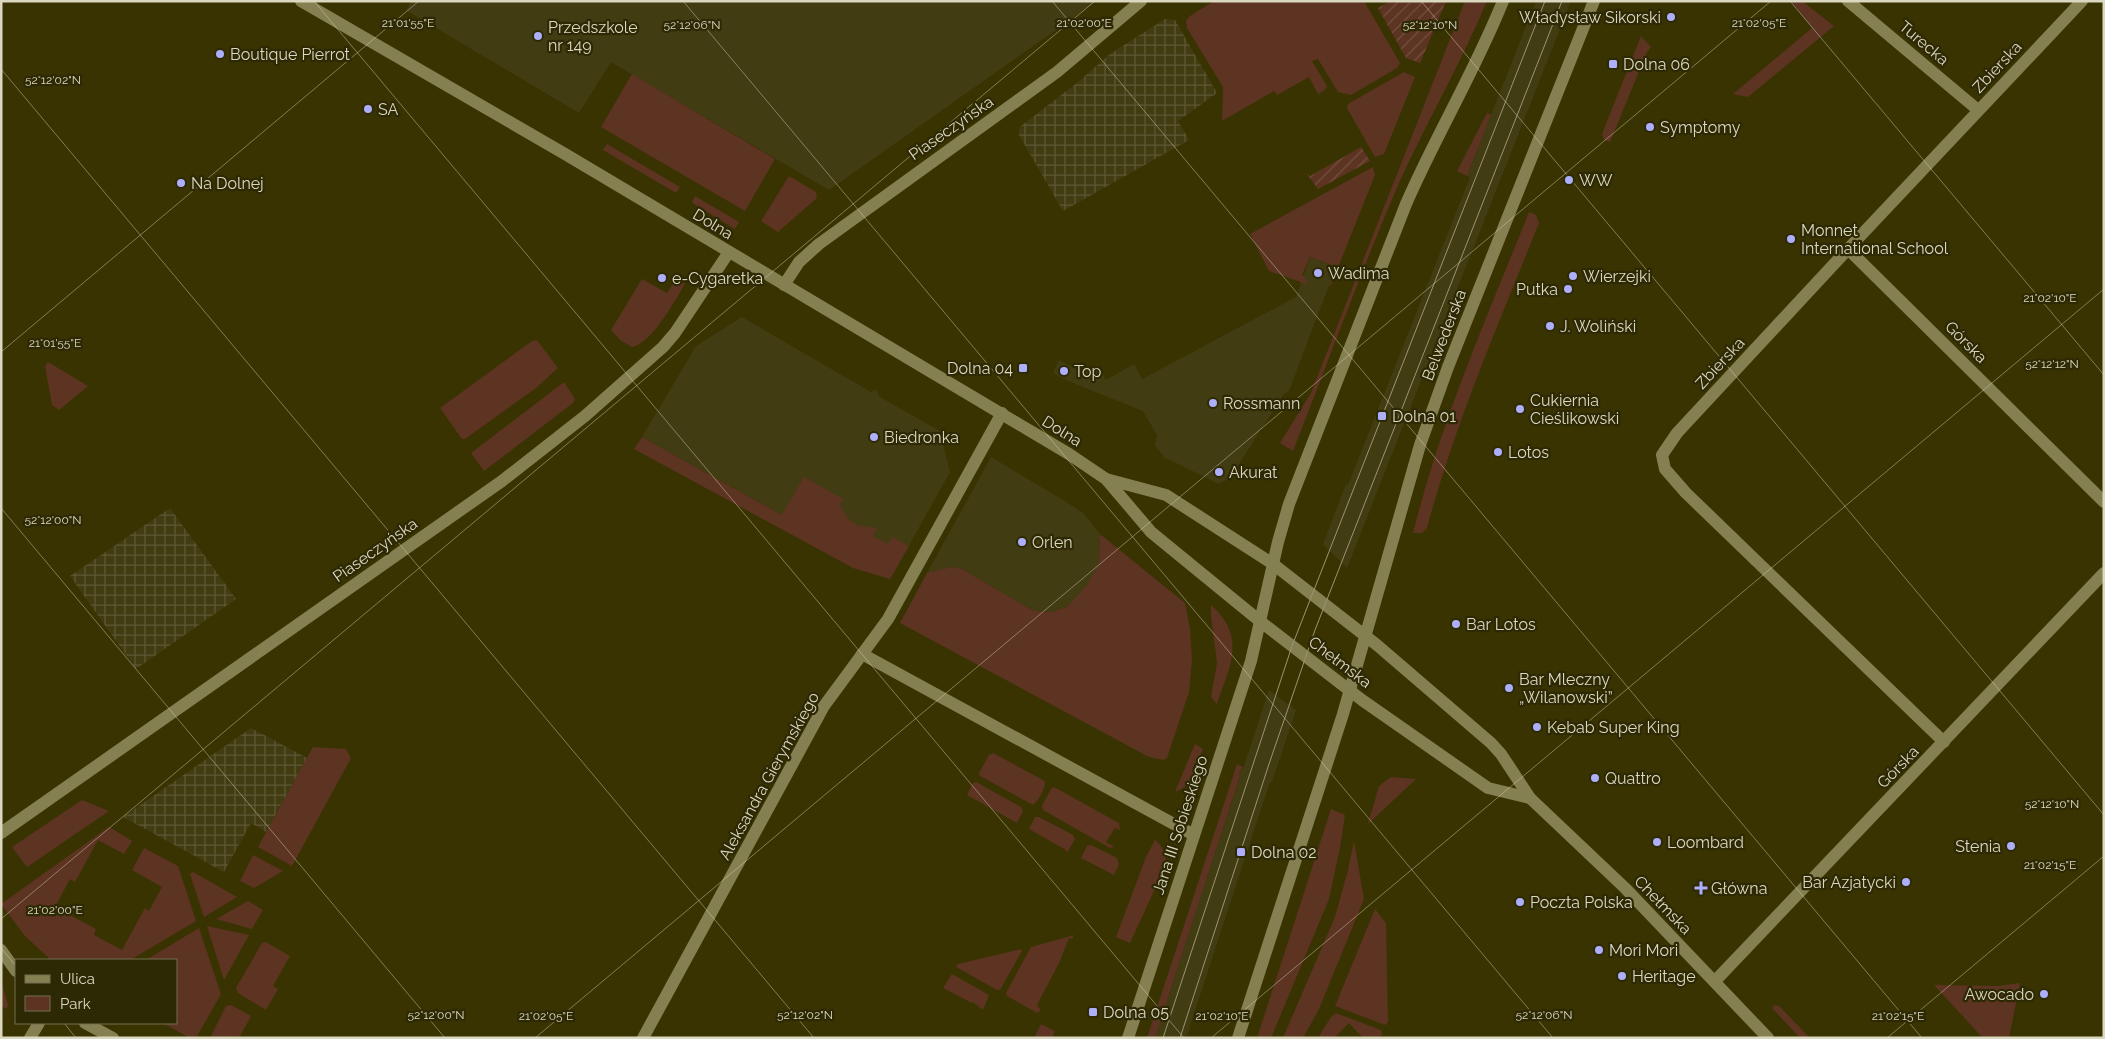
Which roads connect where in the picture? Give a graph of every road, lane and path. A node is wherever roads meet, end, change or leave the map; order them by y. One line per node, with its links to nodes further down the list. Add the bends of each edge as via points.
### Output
1 (301, 1): 9 (street, Dolna)
2 (1141, 1): 10 (street, Piaseczyńska, via 1057,72 819,244 799,262)
3 (1503, 1): 14 (street, via 1478,60 1406,204 1294,489)
4 (1594, 1): 17 (street, Belwederska, via 1439,393 1411,472)
5 (1848, 1): 7 (street, Turecka)
6 (2082, 1): 7 (street, Zbierska)
7 (1978, 110): 8 (street, Zbierska)
8 (1848, 249): 13 (street, Górska); 20 (street, Zbierska, via 1677,434 1662,455 1665,469 1686,493)
9 (729, 252): 10 (street, Dolna); 22 (street, Piaseczyńska, via 663,346 558,439)
10 (784, 285): 11 (street, Dolna)
11 (1002, 414): 12 (street, Dolna); 18 (street, Aleksandra Gierymskiego, via 888,620)
12 (1106, 479): 14 (street, Dolna, via 1166,495); 16 (street, Dolna, via 1151,532)
13 (2104, 502)
14 (1273, 564): 16 (street); 17 (street, Dolna)
15 (2104, 573): 20 (street, Górska)
16 (1261, 622): 19 (street, Chełmska); 23 (street, Jana III Sobieskiego)
17 (1364, 636): 19 (street, Belwederska); 21 (street, Chełmska, via 1491,743)
18 (862, 654): 23 (street); 31 (street, Aleksandra Gierymskiego, via 824,706)
19 (1350, 690): 21 (street, Chełmska, via 1488,788); 33 (street)
20 (1944, 742): 26 (street, Górska)
21 (1530, 798): 26 (street, Chełmska)
22 (1, 833)
23 (1194, 835): 32 (street, Jana III Sobieskiego)
24 (1, 950): 25 (street)
25 (15, 970)
26 (1715, 981): 34 (street, Chełmska)
27 (38, 1024): 29 (street)
28 (88, 1024): 30 (street)
29 (30, 1038)
30 (113, 1038)
31 (643, 1038)
32 (1128, 1038)
33 (1238, 1038)
34 (1768, 1038)

